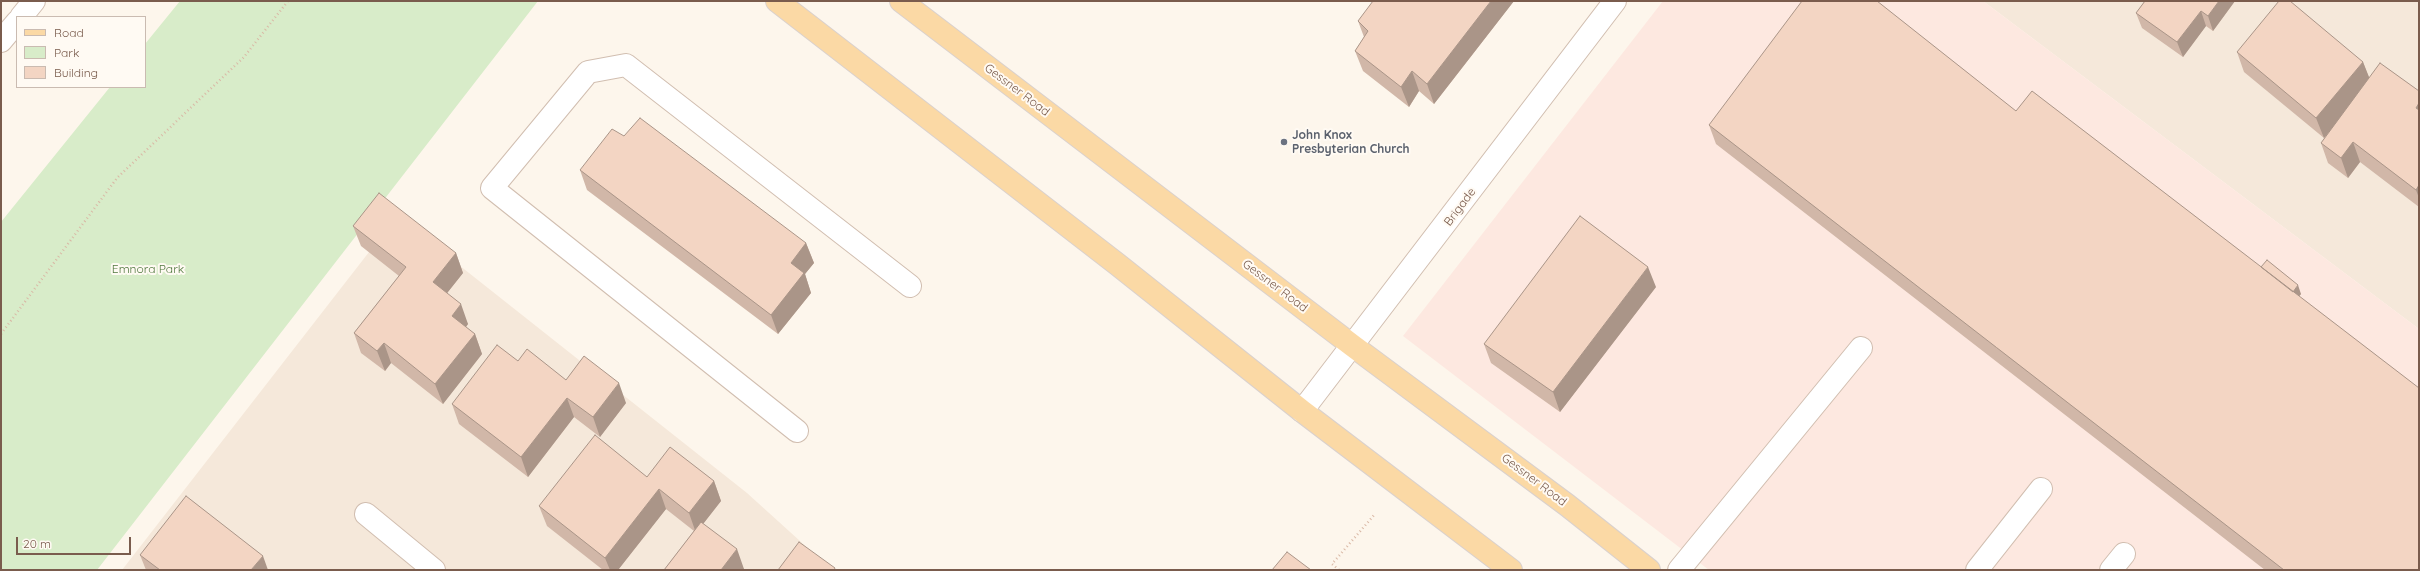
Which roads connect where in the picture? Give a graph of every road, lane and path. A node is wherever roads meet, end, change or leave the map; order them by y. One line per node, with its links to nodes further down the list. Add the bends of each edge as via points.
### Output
1 (34, 1): 6 (street)
2 (288, 1): 10 (path, via 244,57 117,178)
3 (777, 1): 13 (main road, via 1117,264)
4 (901, 1): 11 (main road, Gessner Road)
5 (1615, 1): 11 (street, Brigade)
6 (22, 16)
7 (16, 23): 8 (street)
8 (1, 41)
9 (910, 286): 14 (street, via 626,65 588,72 492,188)
10 (1, 334)
11 (1353, 346): 13 (street, Brigade); 21 (main road, Gessner Road, via 1567,504)
12 (1861, 348): 22 (street)
13 (1302, 412): 20 (main road)
14 (796, 431)
15 (2041, 489): 23 (street)
16 (366, 514): 18 (street)
17 (1375, 514): 19 (path, via 1332,564)
18 (434, 570)
19 (1339, 570)
20 (1511, 570)
21 (1649, 570)
22 (1679, 570)
23 (1977, 570)

